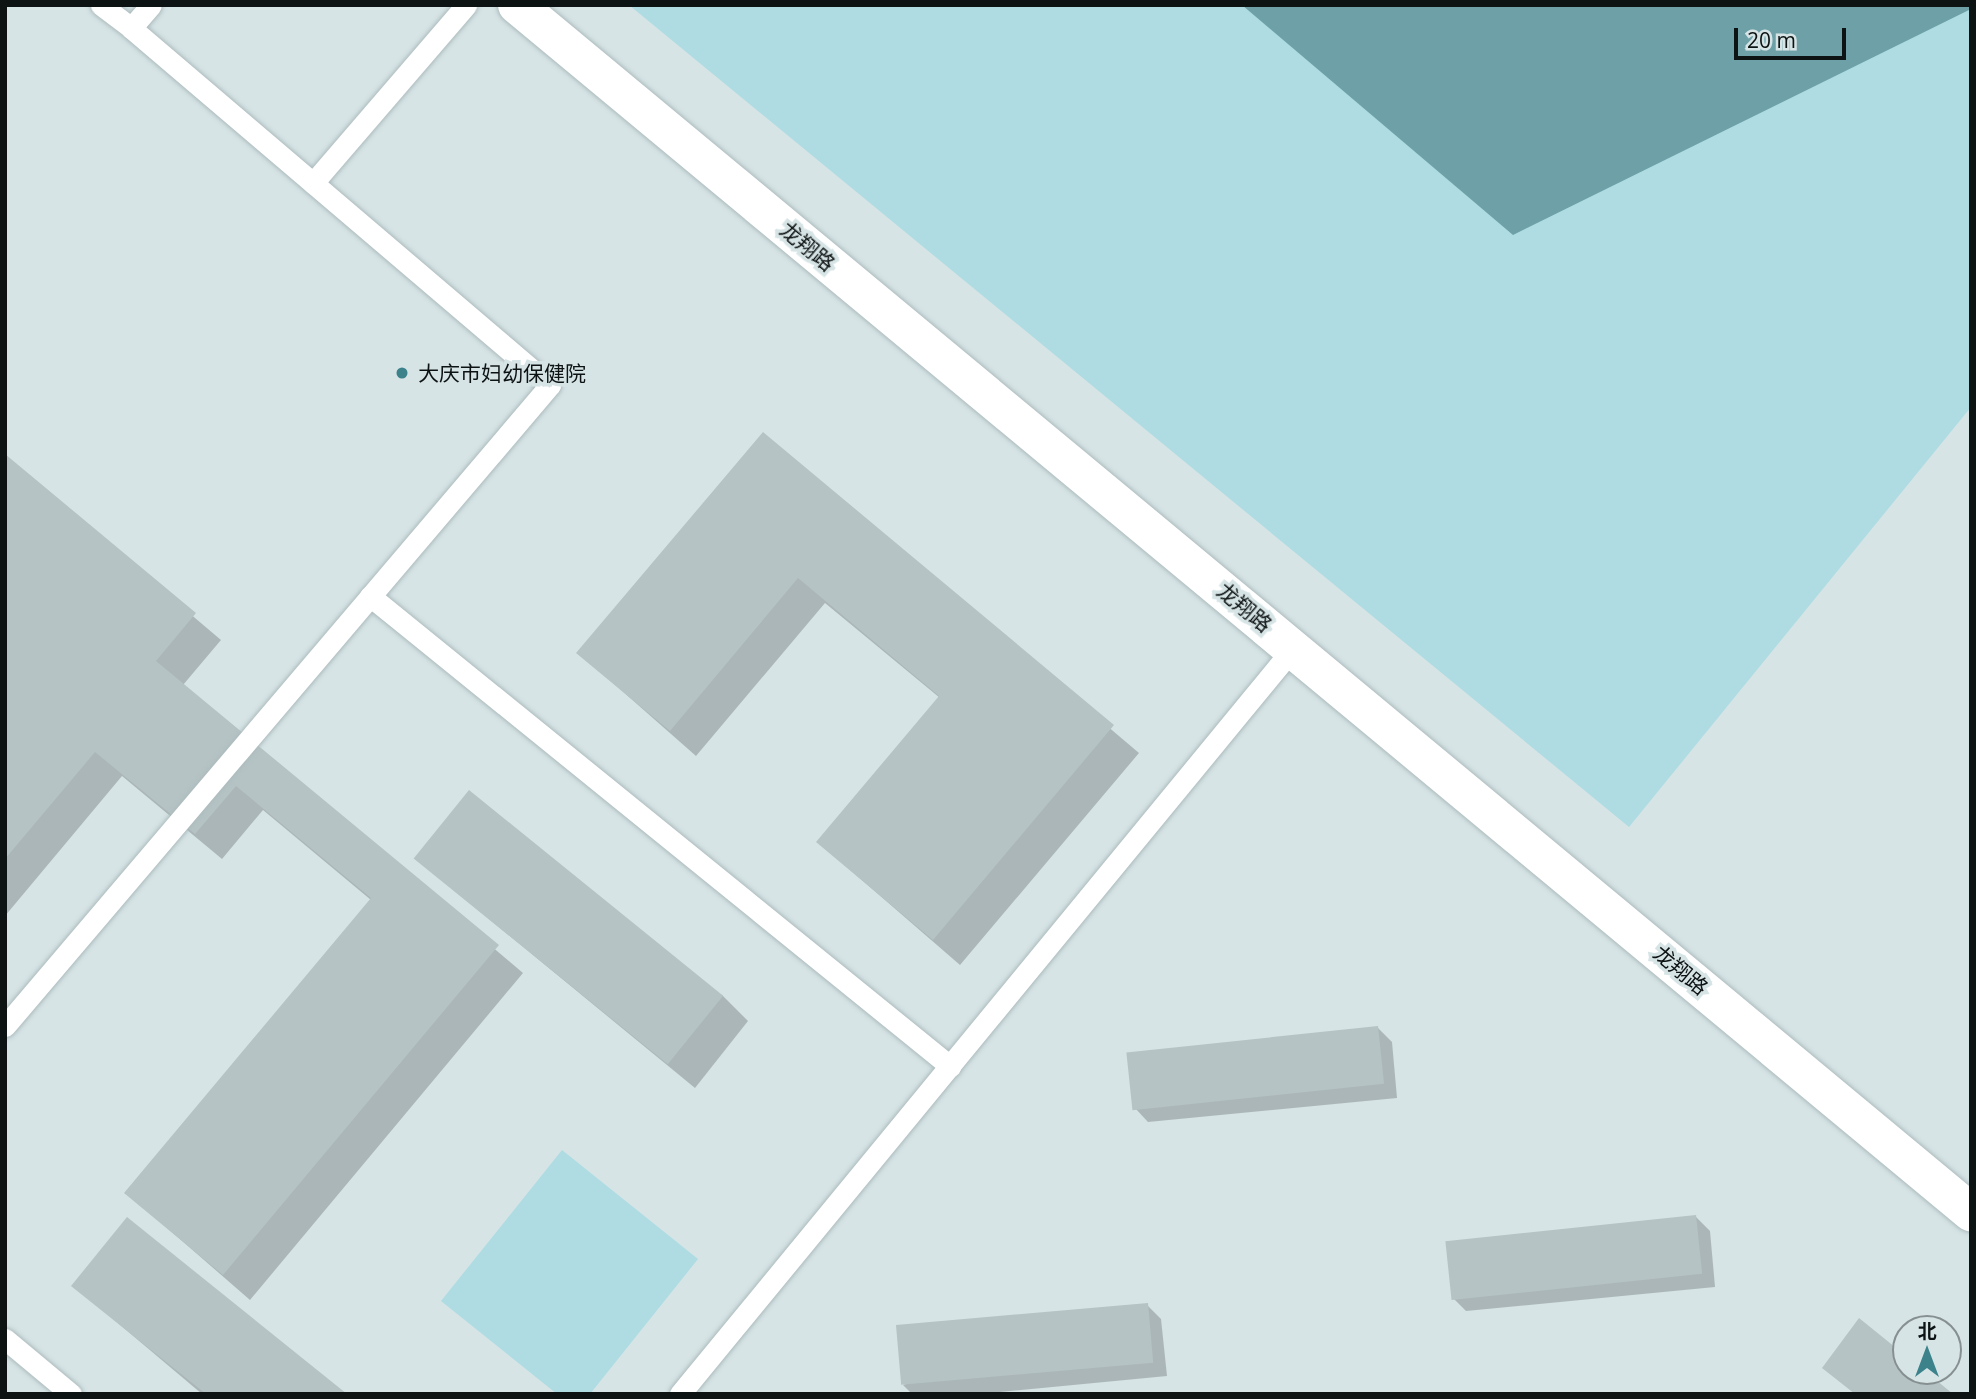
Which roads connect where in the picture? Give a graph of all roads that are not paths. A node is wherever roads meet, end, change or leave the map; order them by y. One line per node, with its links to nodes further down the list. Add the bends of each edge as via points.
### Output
1 (101, 5): 5 (lane)
2 (151, 5): 5 (lane)
3 (466, 5): 6 (lane)
4 (517, 5): 8 (street, 龙翔路)
5 (131, 28): 6 (lane)
6 (313, 183): 7 (lane, via 550,385)
7 (370, 596): 9 (lane); 10 (lane)
8 (1294, 647): 10 (lane); 11 (street, 龙翔路)
9 (5, 1026)
10 (950, 1066): 14 (lane)
11 (1971, 1212)
12 (5, 1339): 13 (lane)
13 (71, 1394)
14 (681, 1394)

